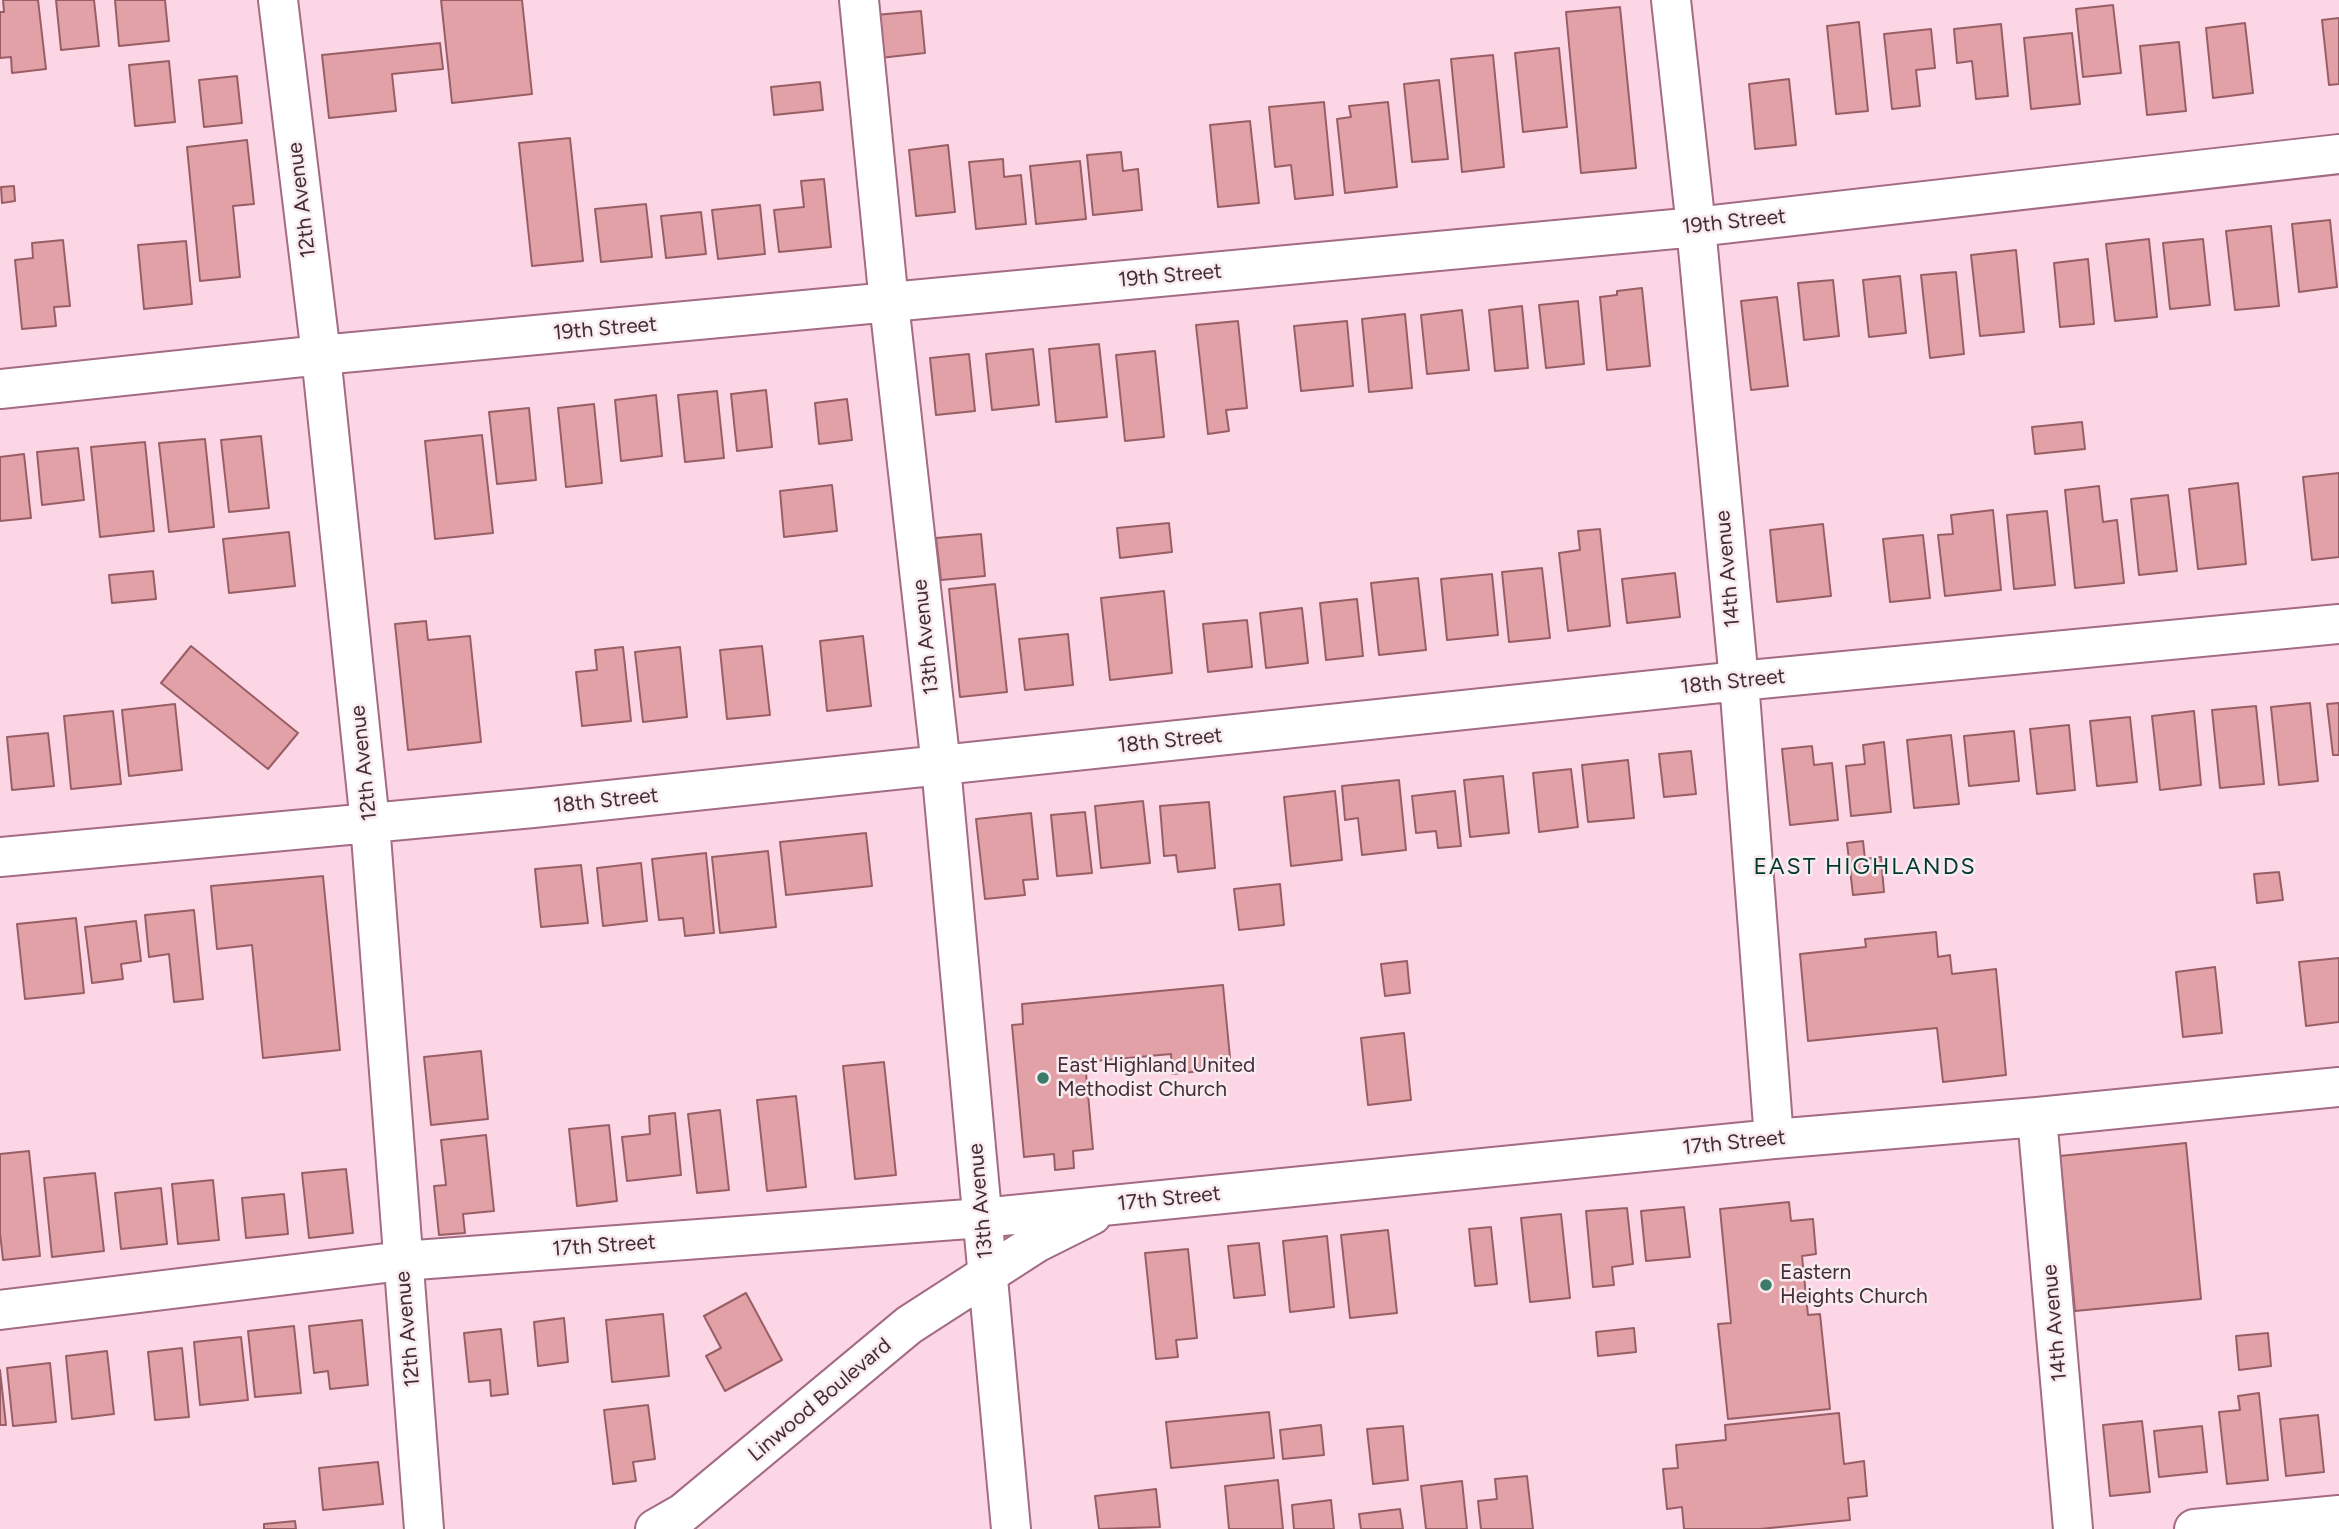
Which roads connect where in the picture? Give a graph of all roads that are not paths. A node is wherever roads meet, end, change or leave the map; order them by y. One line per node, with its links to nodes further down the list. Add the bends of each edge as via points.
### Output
1 (278, 0): 7 (street, 12th Avenue)
2 (859, 0): 6 (street, 13th Avenue)
3 (1671, 0): 5 (street, 14th Avenue)
4 (2339, 155): 5 (street, 19th Street)
5 (1696, 227): 6 (street, 19th Street); 10 (street, 14th Avenue)
6 (889, 303): 7 (street, 19th Street); 11 (street, 13th Avenue)
7 (321, 355): 8 (street, 19th Street); 12 (street, 12th Avenue)
8 (0, 389)
9 (2339, 624): 10 (street, 18th Street)
10 (1739, 681): 11 (street, 18th Street); 16 (street, 14th Avenue)
11 (941, 766): 12 (street, 18th Street); 18 (street, 13th Avenue)
12 (370, 823): 13 (street, 18th Street); 19 (street, 12th Avenue)
13 (0, 857)
14 (2339, 1087): 15 (street, 17th Street)
15 (2037, 1117): 16 (street, 17th Street); 26 (street, 14th Avenue)
16 (1774, 1139): 17 (street, 17th Street)
17 (1114, 1205): 18 (street, 17th Street); 20 (street, 13th Avenue, via 1036,1243)
18 (982, 1218): 19 (street, 17th Street); 20 (street, 13th Avenue)
19 (402, 1261): 21 (street, 17th Street); 24 (street, 12th Avenue)
20 (988, 1274): 23 (street, Linwood Boulevard, via 909,1325); 25 (street, 13th Avenue)
21 (0, 1310)
22 (2339, 1515): 27 (street)
23 (674, 1524)
24 (424, 1529)
25 (1011, 1529)
26 (2073, 1529)
27 (2194, 1529)

